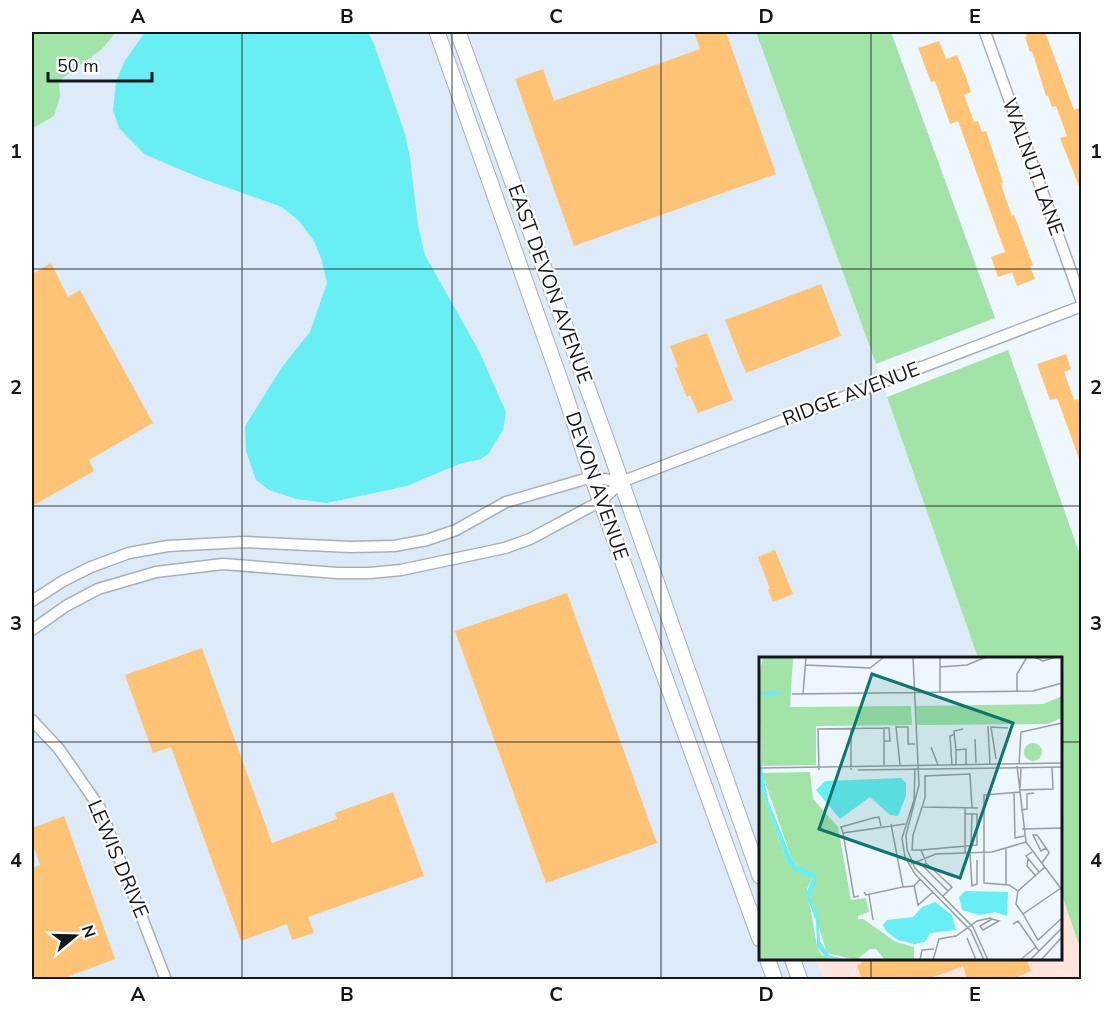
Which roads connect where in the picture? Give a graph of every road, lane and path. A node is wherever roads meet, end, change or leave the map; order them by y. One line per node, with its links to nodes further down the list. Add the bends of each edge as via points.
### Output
1 (437, 32): 5 (main road, DEVON AVENUE)
2 (458, 32): 6 (main road, EAST DEVON AVENUE)
3 (985, 32): 4 (street, WALNUT LANE)
4 (1082, 304): 6 (street, RIDGE AVENUE)
5 (592, 477): 6 (street); 7 (main road, DEVON AVENUE); 8 (street, via 506,502 456,530 427,540 359,547 244,542 168,546 129,553 91,567)
6 (621, 482): 7 (street); 11 (main road, EAST DEVON AVENUE)
7 (601, 501): 9 (street, via 505,548 401,570 337,573 224,564 156,572 98,589); 12 (main road, DEVON AVENUE)
8 (32, 600)
9 (32, 630)
10 (32, 720): 15 (street, LEWIS DRIVE, via 59,748 100,808)
11 (759, 873)
12 (759, 936)
13 (768, 960): 16 (main road)
14 (793, 960): 17 (main road)
15 (166, 980)
16 (775, 980)
17 (800, 980)

